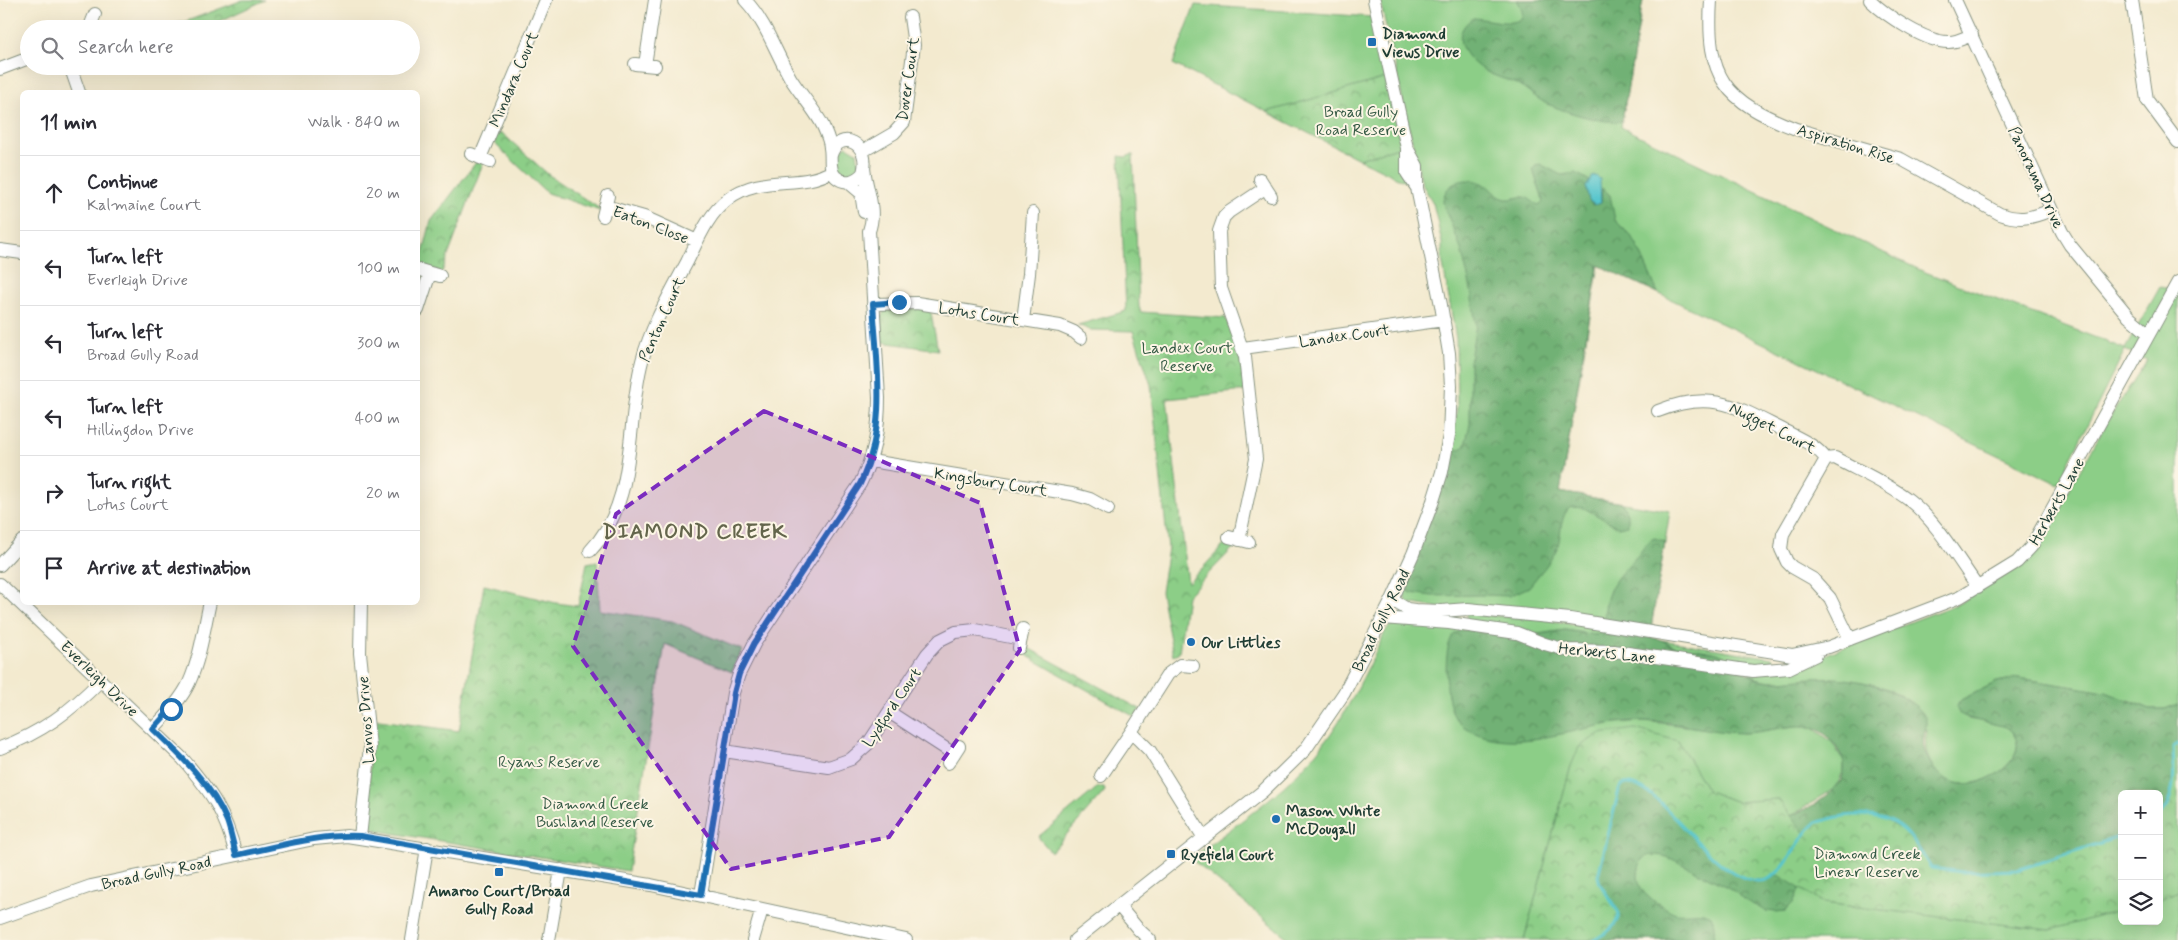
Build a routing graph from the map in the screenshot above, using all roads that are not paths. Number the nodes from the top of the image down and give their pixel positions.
1 (546, 0) edge
2 (655, 0) edge
3 (745, 0) edge
4 (1374, 0) edge
5 (1712, 0) edge
6 (1870, 0) edge
7 (1955, 0) edge
8 (2132, 0) edge
9 (95, 14) dead end
10 (910, 17) dead end
11 (93, 20) edge
12 (1972, 35) junction
13 (20, 61) edge
14 (645, 65) dead end
15 (0, 69) edge
16 (73, 75) edge
17 (78, 90) edge
18 (824, 127) junction
19 (846, 141) junction
20 (2178, 142) edge
21 (863, 152) junction
22 (831, 155) junction
23 (480, 158) dead end
24 (864, 168) junction
25 (832, 171) junction
26 (848, 182) junction
27 (1265, 188) dead end
28 (605, 206) dead end
29 (2052, 210) junction
30 (1033, 213) dead end
31 (869, 231) junction
32 (697, 241) junction
33 (0, 250) edge
34 (20, 253) edge
35 (430, 273) dead end
36 (2178, 282) edge
37 (420, 304) edge
38 (873, 304) junction
39 (1022, 320) junction
40 (1444, 320) junction
41 (2149, 334) junction
42 (1081, 338) dead end
43 (1243, 348) junction
44 (1658, 411) dead end
45 (1826, 459) junction
46 (871, 461) junction
47 (1108, 509) dead end
48 (1239, 540) dead end
49 (20, 543) edge
50 (590, 552) dead end
51 (0, 565) edge
52 (0, 584) edge
53 (1978, 587) junction
54 (1392, 600) junction
55 (20, 603) edge
56 (22, 605) edge
57 (209, 605) edge
58 (361, 605) edge
59 (1468, 609) junction
60 (1382, 618) junction
61 (1465, 625) junction
62 (1021, 639) dead end
63 (1850, 639) junction
64 (1829, 647) junction
65 (1772, 652) junction
66 (1193, 666) dead end
67 (1771, 671) junction
68 (101, 680) junction
69 (889, 712) junction
70 (153, 729) junction
71 (1130, 732) junction
72 (0, 748) edge
73 (724, 751) junction
74 (954, 754) dead end
75 (1100, 776) dead end
76 (360, 836) junction
77 (1204, 838) junction
78 (427, 848) junction
79 (236, 855) junction
80 (561, 870) junction
81 (701, 895) junction
82 (1118, 906) junction
83 (762, 909) junction
84 (0, 918) edge
85 (412, 940) edge
86 (549, 940) edge
87 (753, 940) edge
88 (906, 940) edge
89 (1075, 940) edge
90 (1150, 940) edge

1 - 23 street, Mindara Court
2 - 14 street
3 - 18 street
4 - 40 street, Broad Gully Road
5 - 29 street, Aspiration Rise
6 - 12 street
7 - 12 street, Panorama Drive
8 - 20 street
9 - 11 street
10 - 21 street, Dover Court
12 - 29 street, Panorama Drive
13 - 15 street
16 - 17 street
18 - 19 street
18 - 22 street
19 - 21 street
19 - 22 street
21 - 24 street
22 - 25 street
24 - 26 street
24 - 31 street
25 - 26 street
25 - 32 street, Penton Court
26 - 31 street
27 - 43 street
28 - 32 street, Eaton Close
29 - 41 street, Panorama Drive
30 - 39 street
31 - 38 street
32 - 50 street, Penton Court
33 - 34 street
35 - 37 street
36 - 41 street, Herberts Lane
38 - 39 street, Lotus Court
38 - 46 street
39 - 42 street, Lotus Court
40 - 43 street, Landex Court
40 - 54 street, Broad Gully Road
41 - 53 street, Herberts Lane
43 - 48 street
44 - 45 street, Nugget Court
45 - 53 street
45 - 63 street
46 - 47 street, Kingsbury Court
46 - 73 street
49 - 51 street
52 - 55 street, Everleigh Drive
53 - 63 street, Herberts Lane
54 - 59 street, Herberts Lane
54 - 60 street, Broad Gully Road
56 - 68 street, Everleigh Drive
57 - 70 street
58 - 76 street, Lanvos Drive
59 - 61 street
59 - 65 street, Herberts Lane
60 - 61 street, Herberts Lane
60 - 77 street, Broad Gully Road
61 - 67 street, Herberts Lane
62 - 69 street, Lydford Court
63 - 64 street, Herberts Lane
64 - 65 street, Herberts Lane
64 - 67 street, Herberts Lane
65 - 67 street
66 - 71 street
68 - 70 street, Everleigh Drive
68 - 72 street
69 - 73 street, Lydford Court
69 - 74 street
70 - 79 street, Everleigh Drive
71 - 75 street
71 - 77 street
73 - 81 street
76 - 78 street, Broad Gully Road
76 - 79 street, Broad Gully Road
77 - 82 street, Broad Gully Road
78 - 80 street, Broad Gully Road
78 - 85 street
79 - 84 street, Broad Gully Road
80 - 81 street, Broad Gully Road
80 - 86 street
81 - 83 street, Broad Gully Road
82 - 89 street, Broad Gully Road
82 - 90 street
83 - 87 street
83 - 88 street, Broad Gully Road

